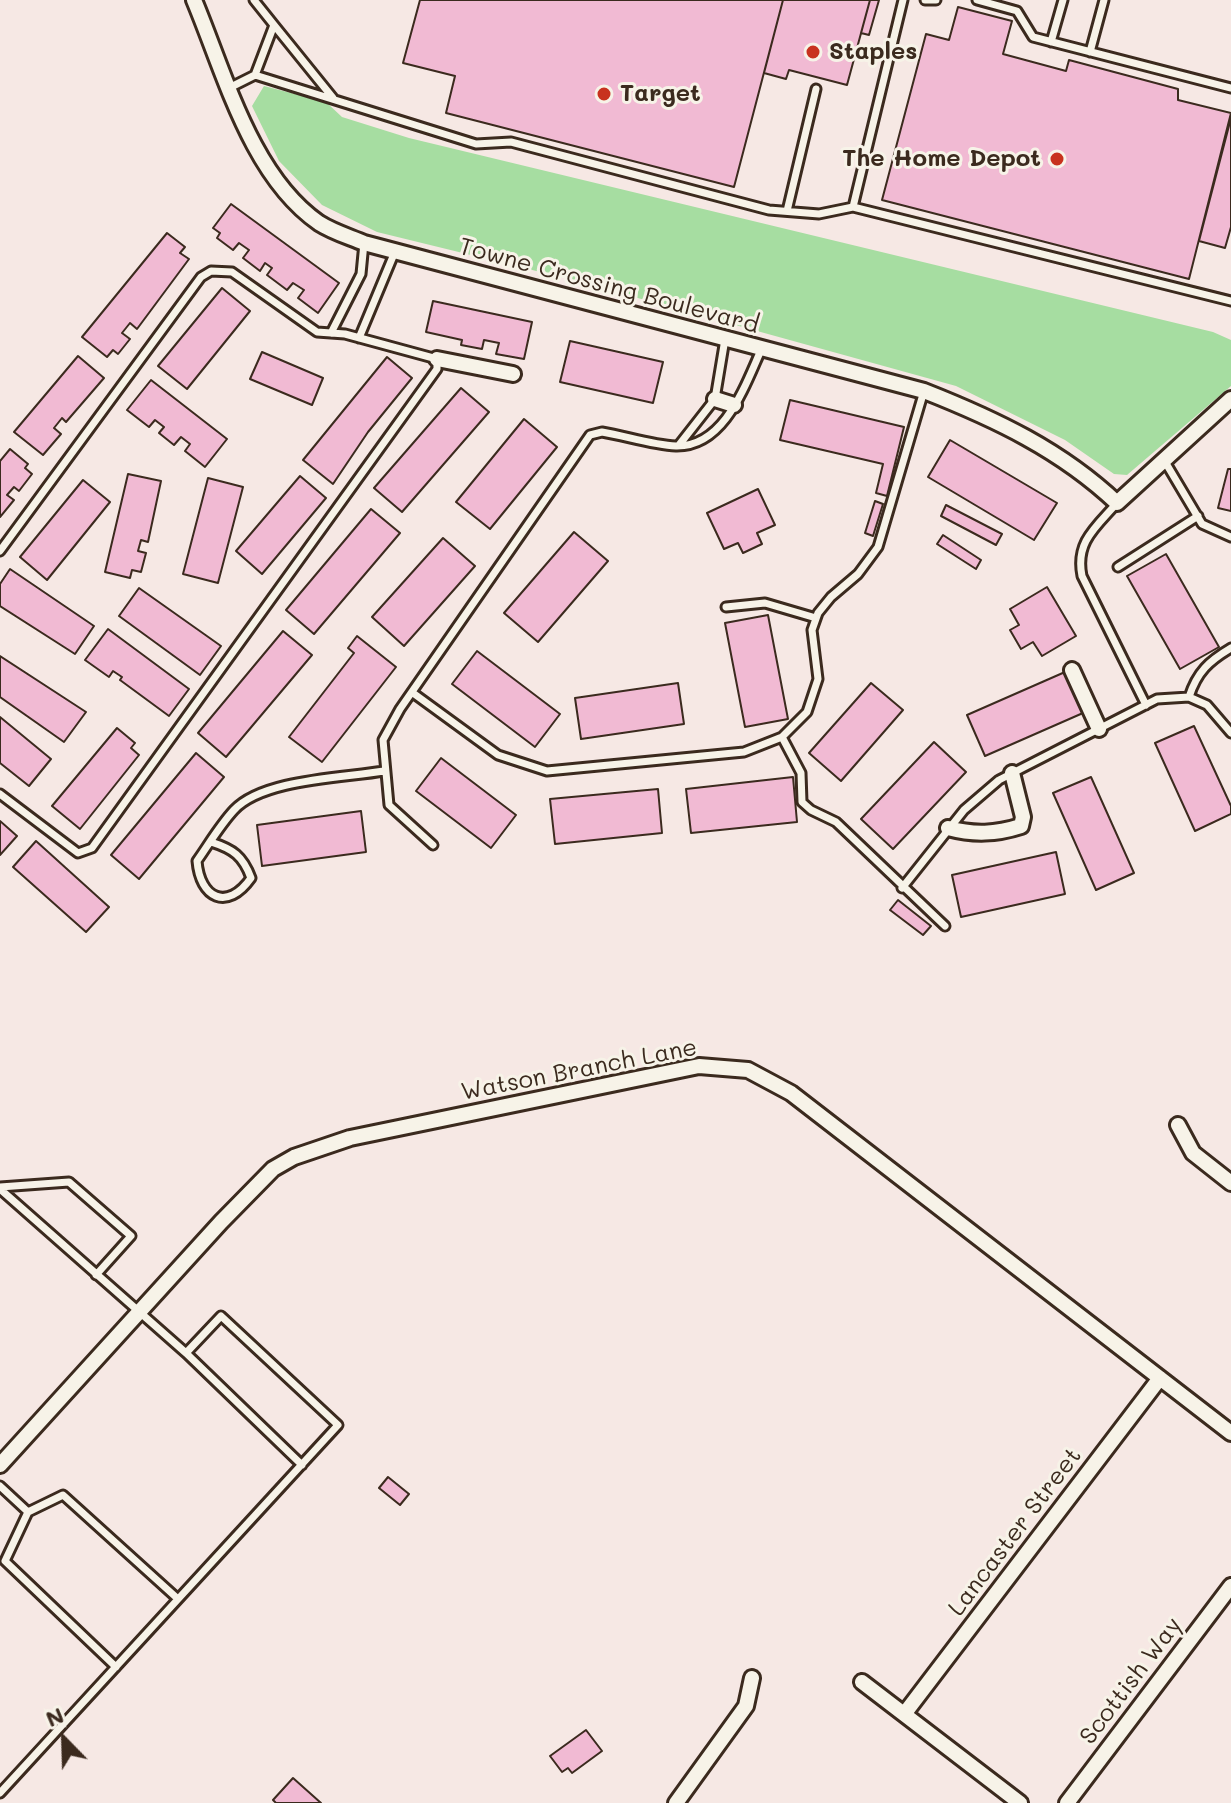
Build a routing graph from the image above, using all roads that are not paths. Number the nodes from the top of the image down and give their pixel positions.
1 (194, 0) edge
2 (254, 0) edge
3 (903, 0) edge
4 (925, 0) edge
5 (936, 0) edge
6 (977, 0) edge
7 (1063, 0) edge
8 (1104, 0) edge
9 (274, 25) junction
10 (1051, 42) junction
11 (1090, 52) junction
12 (255, 75) junction
13 (231, 87) junction
14 (1231, 88) edge
15 (816, 89) dead end
16 (333, 98) junction
17 (853, 207) junction
18 (787, 211) junction
19 (364, 243) junction
20 (394, 254) junction
21 (1231, 301) edge
22 (331, 333) junction
23 (725, 336) junction
24 (359, 338) junction
25 (762, 348) junction
26 (437, 359) junction
27 (513, 374) dead end
28 (924, 391) junction
29 (715, 399) junction
30 (1231, 399) edge
31 (734, 405) junction
32 (678, 446) junction
33 (1164, 460) junction
34 (1117, 503) junction
35 (1198, 516) junction
36 (1231, 537) edge
37 (0, 551) edge
38 (1118, 567) dead end
39 (726, 607) dead end
40 (816, 618) junction
41 (1231, 648) edge
42 (1072, 670) dead end
43 (413, 693) junction
44 (1189, 697) junction
45 (1146, 705) junction
46 (1099, 729) junction
47 (1231, 733) edge
48 (782, 737) junction
49 (384, 771) junction
50 (1012, 773) junction
51 (0, 794) edge
52 (948, 828) junction
53 (211, 842) junction
54 (433, 845) dead end
55 (902, 888) junction
56 (945, 926) dead end
57 (1178, 1125) dead end
58 (1231, 1183) edge
59 (0, 1188) edge
60 (96, 1275) junction
61 (139, 1313) junction
62 (186, 1353) junction
63 (1160, 1378) junction
64 (1231, 1433) edge
65 (0, 1465) edge
66 (302, 1465) junction
67 (0, 1486) edge
68 (28, 1512) junction
69 (1231, 1586) edge
70 (178, 1599) junction
71 (116, 1667) junction
72 (752, 1678) dead end
73 (862, 1682) dead end
74 (905, 1713) junction
75 (0, 1793) edge
76 (676, 1803) edge
77 (1020, 1803) edge
78 (1067, 1803) edge

1 - 13 street, Towne Crossing Boulevard
2 - 9 lane
3 - 17 lane
4 - 5 lane
6 - 10 lane
7 - 10 lane
8 - 11 lane
9 - 12 lane
9 - 16 lane
10 - 11 lane
11 - 14 lane
12 - 13 lane
12 - 16 lane
13 - 19 street, Towne Crossing Boulevard
15 - 18 lane
16 - 18 lane
17 - 18 lane
17 - 21 lane
19 - 20 street, Towne Crossing Boulevard
19 - 22 lane
20 - 23 street, Towne Crossing Boulevard
20 - 24 lane
22 - 24 lane
22 - 37 lane
23 - 25 street, Towne Crossing Boulevard
23 - 29 lane
24 - 26 lane
25 - 28 street, Towne Crossing Boulevard
25 - 31 lane
26 - 27 street
26 - 51 lane
28 - 34 street, Towne Crossing Boulevard
28 - 40 lane
29 - 31 street
29 - 32 lane
30 - 33 street
31 - 32 lane
32 - 43 lane
33 - 34 street
33 - 35 lane
34 - 45 lane
35 - 36 lane
35 - 38 lane
39 - 40 lane
40 - 48 lane
41 - 44 lane
42 - 46 street
43 - 48 lane
43 - 49 lane
44 - 45 lane
44 - 47 lane
45 - 46 lane
46 - 50 lane
48 - 55 lane
49 - 53 lane
49 - 54 lane
50 - 52 lane
50 - 52 street
52 - 55 lane
53 - 53 lane
55 - 56 lane
57 - 58 street
59 - 60 lane
59 - 60 lane
60 - 61 lane
61 - 62 lane
61 - 63 street, Watson Branch Lane
61 - 65 street, Watson Branch Lane
62 - 66 lane
62 - 66 lane
63 - 64 street, Watson Branch Lane
63 - 74 street, Lancaster Street
66 - 70 lane
67 - 68 lane
68 - 70 lane
68 - 71 lane
69 - 78 street, Scottish Way
70 - 71 lane
71 - 75 lane
72 - 76 street
73 - 74 street
74 - 77 street

